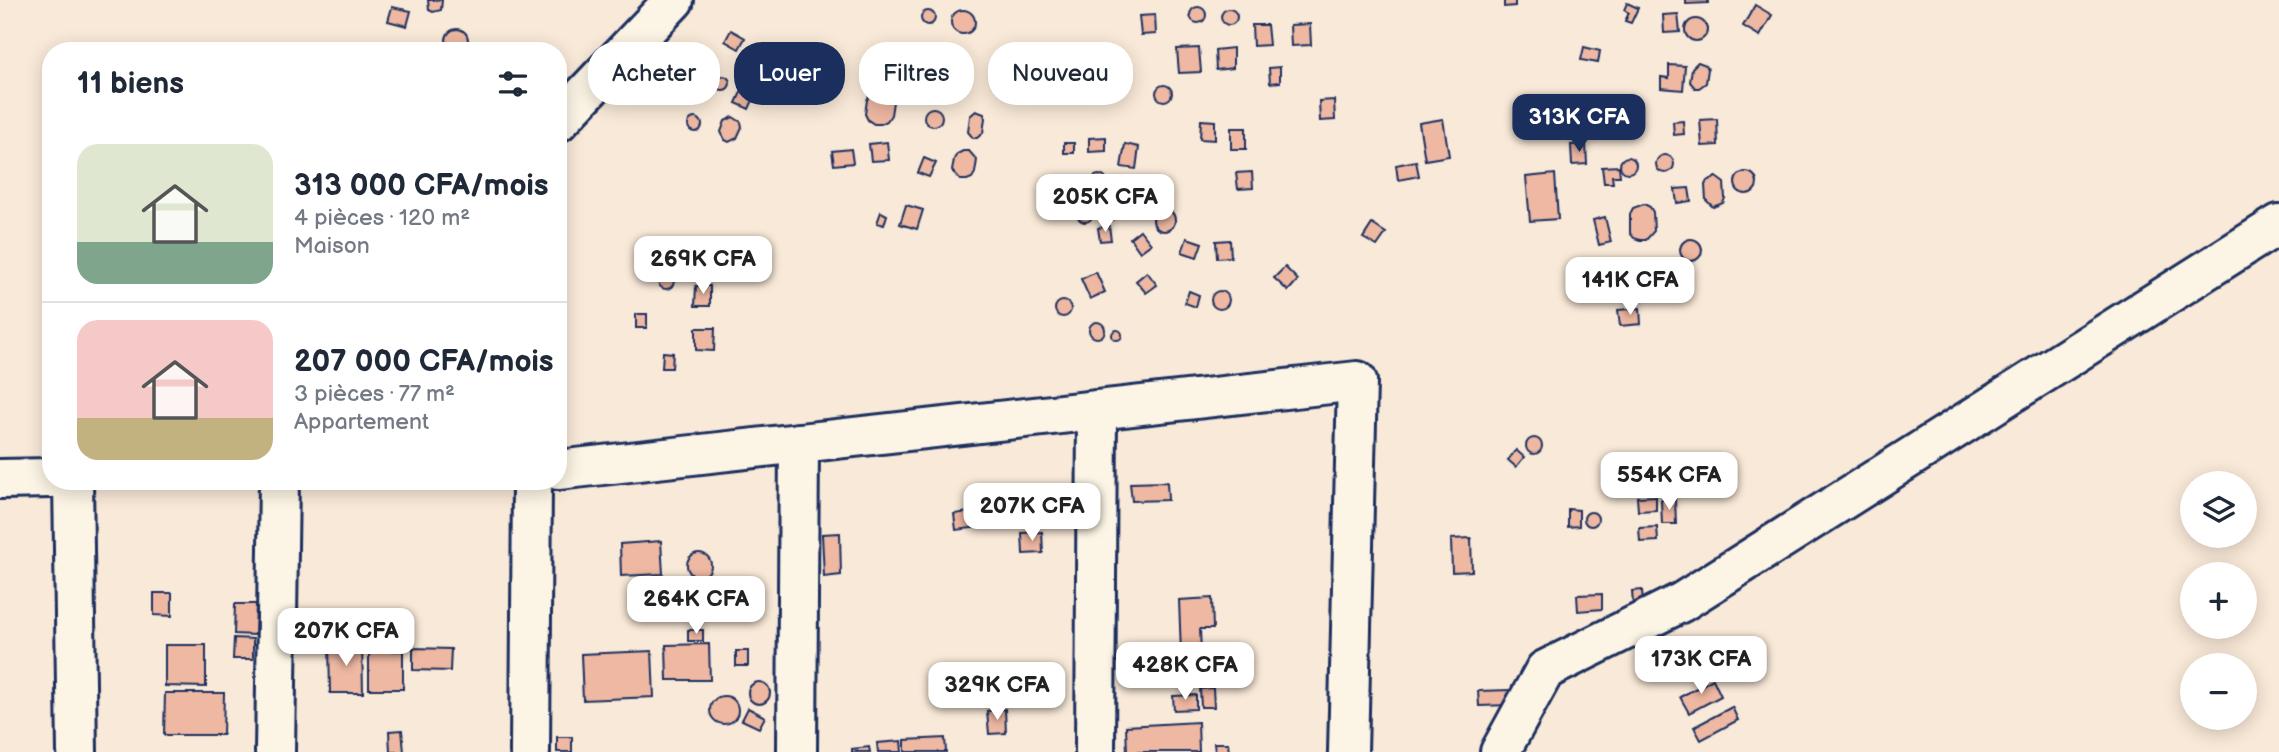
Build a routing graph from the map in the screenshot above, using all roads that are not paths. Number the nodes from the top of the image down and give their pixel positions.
1 (674, 0) edge
2 (567, 113) edge
3 (2279, 223) edge
4 (1097, 410) junction
5 (799, 443) junction
6 (567, 469) edge
7 (42, 478) edge
8 (0, 479) edge
9 (74, 490) edge
10 (279, 490) edge
11 (533, 490) edge
12 (77, 752) edge
13 (275, 752) edge
14 (530, 752) edge
15 (797, 752) edge
16 (1095, 752) edge
17 (1348, 752) edge
18 (1500, 752) edge

1 - 2 street
3 - 18 street
4 - 5 street
4 - 16 street
4 - 17 street
5 - 6 street
5 - 15 street
7 - 8 street
9 - 12 street
10 - 13 street
11 - 14 street

